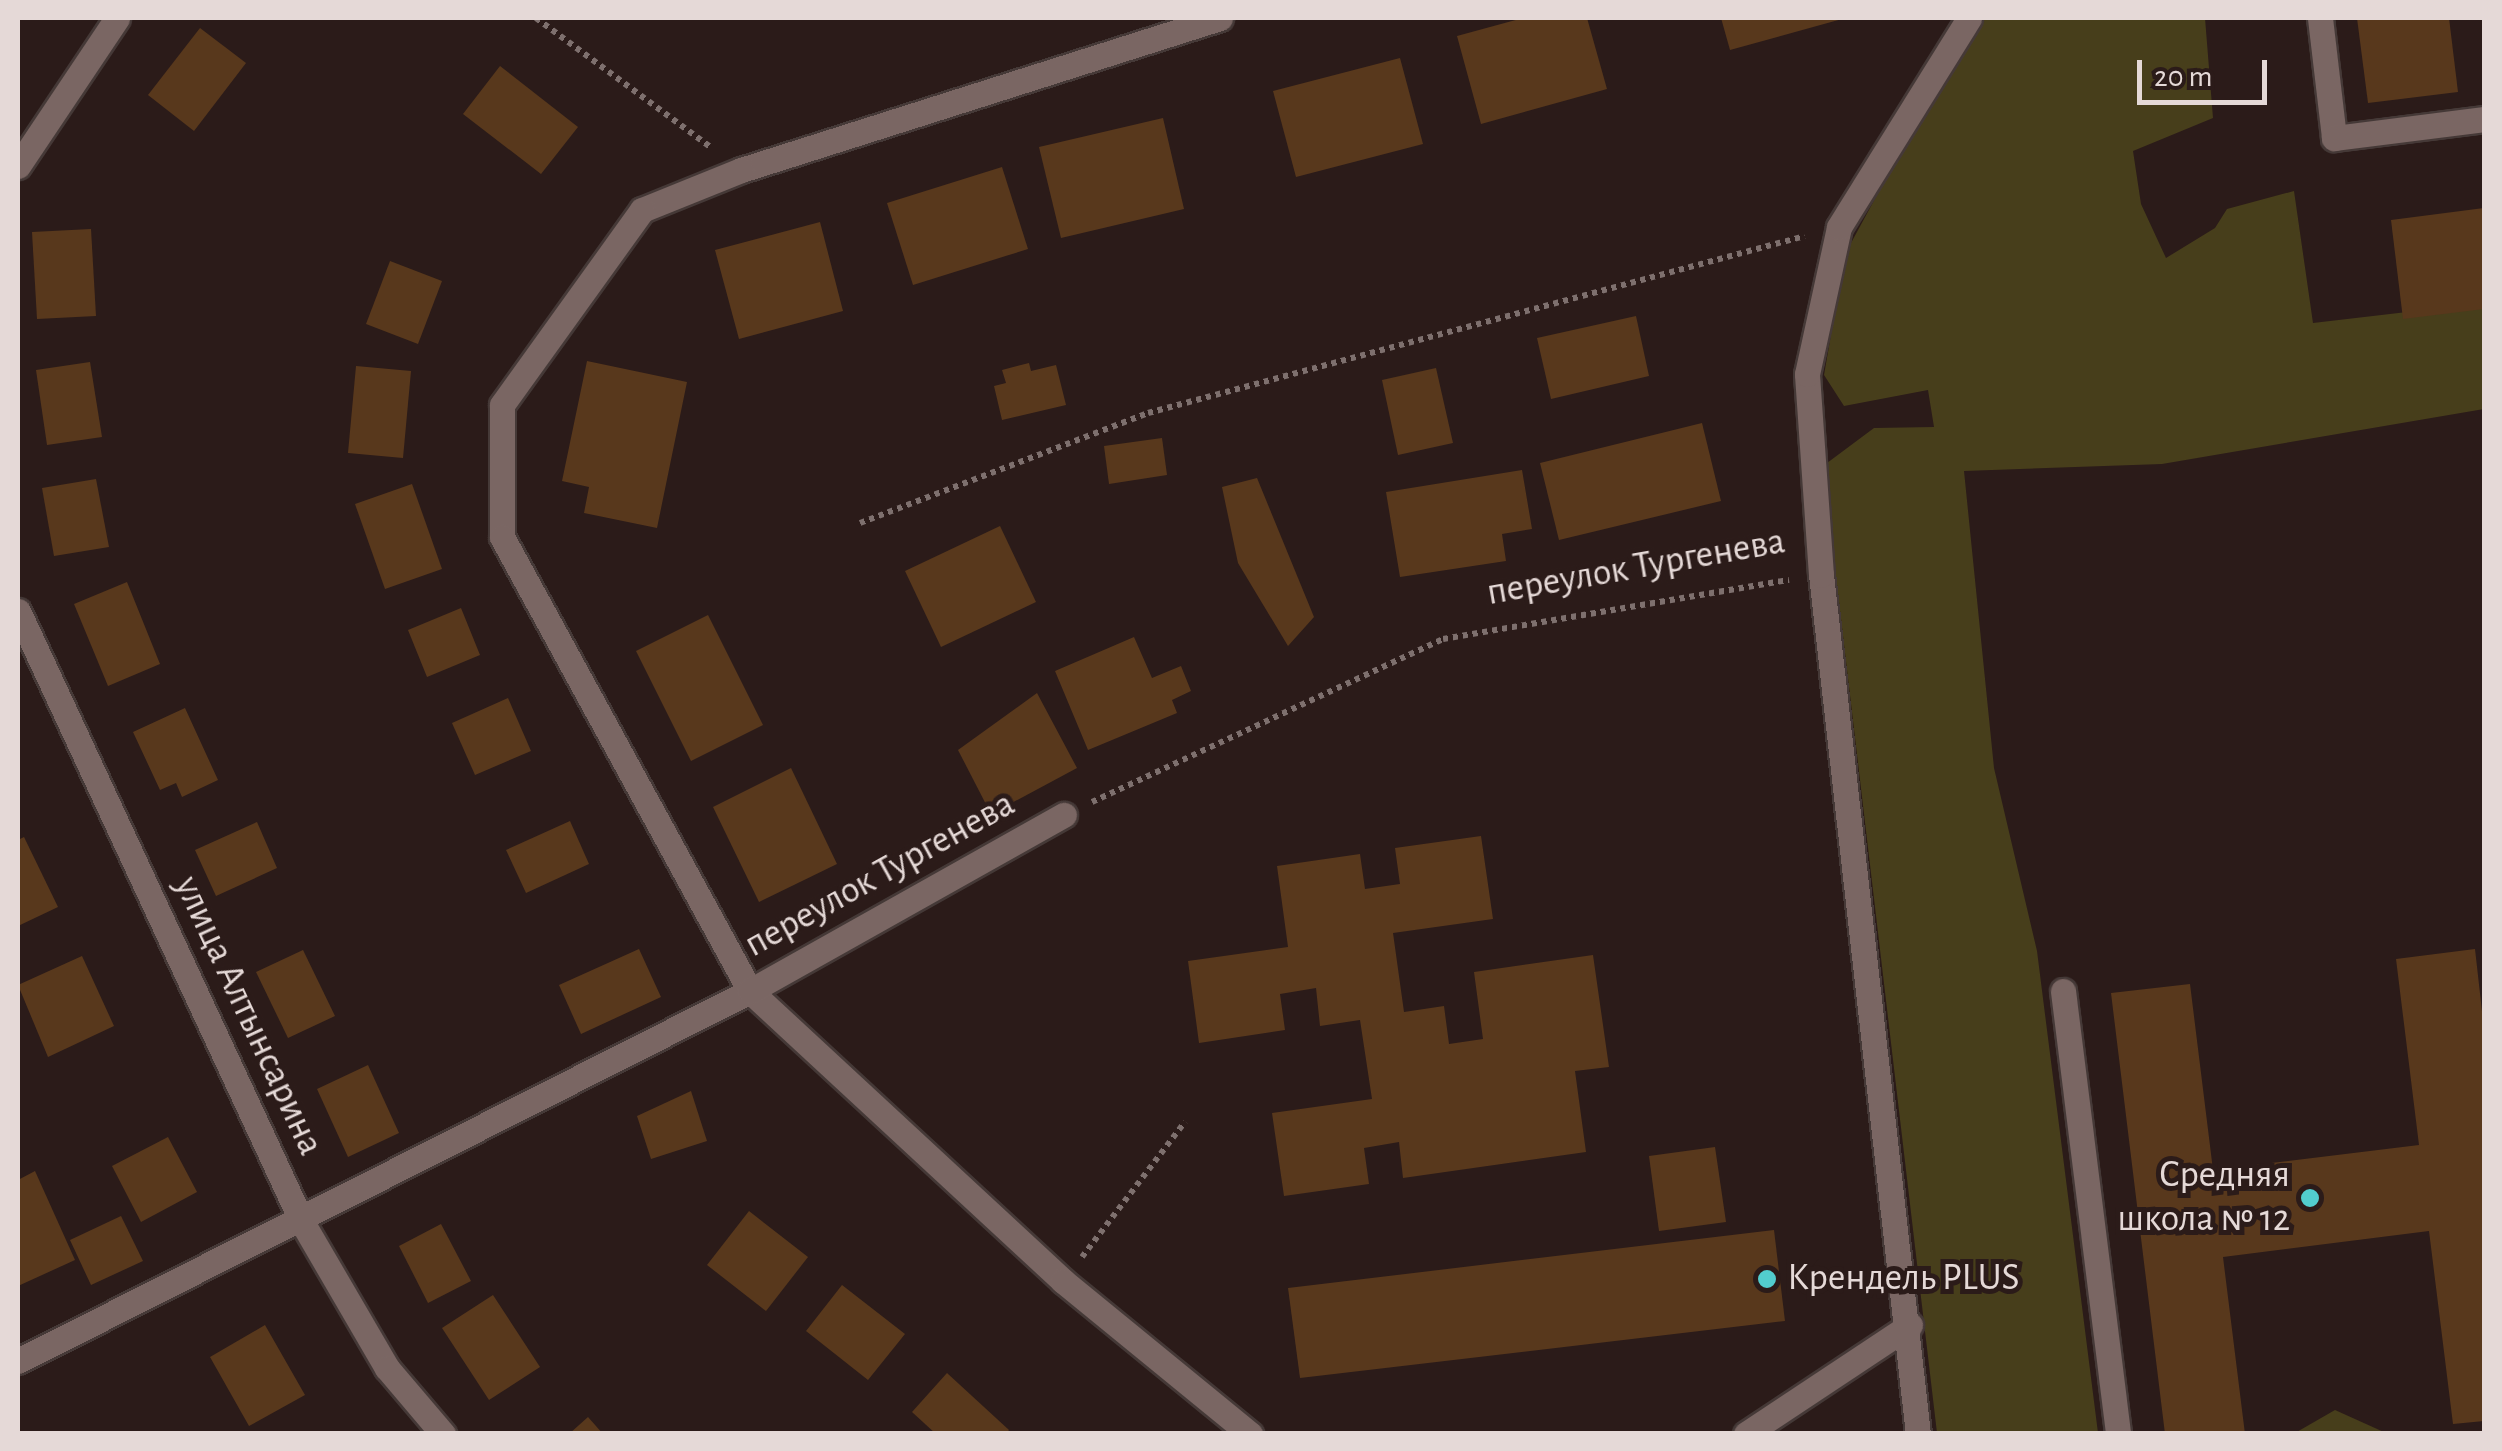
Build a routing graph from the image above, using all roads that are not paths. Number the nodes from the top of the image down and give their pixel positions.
1 (117, 18) edge
2 (1220, 18) edge
3 (1969, 18) edge
4 (2320, 18) edge
5 (2484, 119) edge
6 (18, 166) edge
7 (18, 611) edge
8 (1064, 815) road end
9 (2063, 991) dead end
10 (750, 992) junction
11 (302, 1222) junction
12 (1910, 1325) junction
13 (18, 1361) edge
14 (443, 1434) edge
15 (1250, 1434) edge
16 (1746, 1434) edge
17 (1918, 1434) edge
18 (2118, 1434) edge

1 - 6 lane
2 - 10 lane
3 - 12 lane
4 - 5 lane
7 - 11 lane, улица Алтынсарина
8 - 10 lane, переулок Тургенева
9 - 18 lane
10 - 11 lane, переулок Тургенева
10 - 15 lane
11 - 13 lane, переулок Тургенева
11 - 14 lane, улица Алтынсарина
12 - 16 lane
12 - 17 lane

